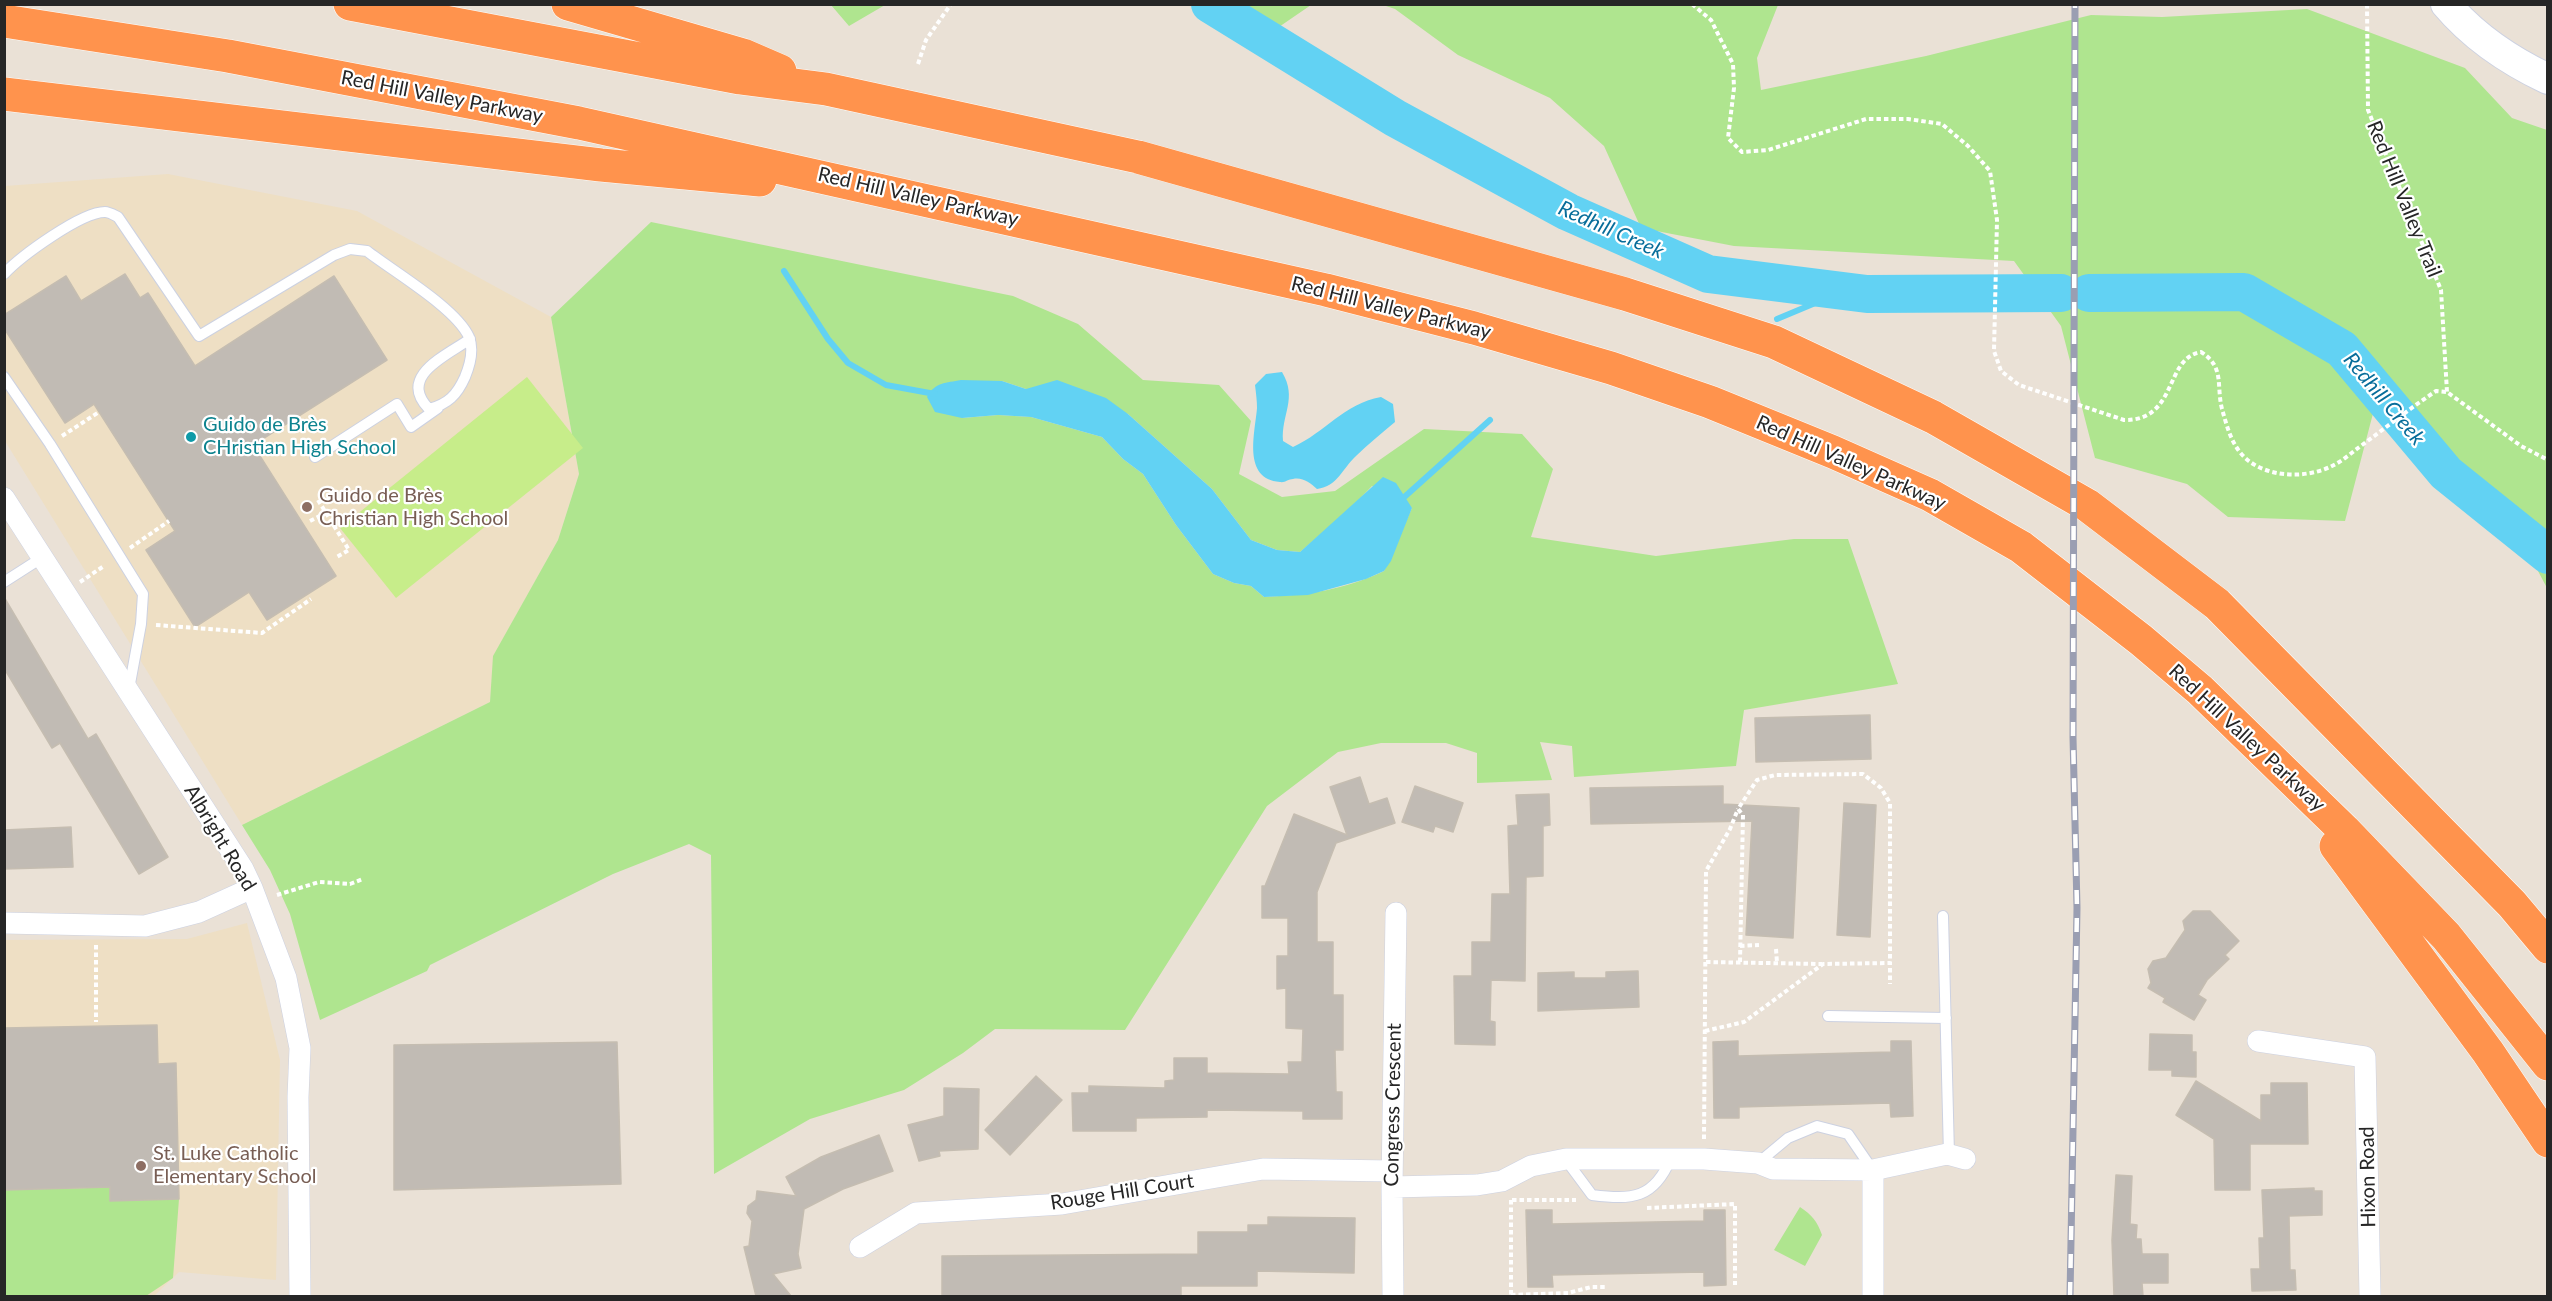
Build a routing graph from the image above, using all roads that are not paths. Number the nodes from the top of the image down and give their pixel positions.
1 (350, 4) edge
2 (568, 4) edge
3 (2446, 4) edge
4 (4, 21) edge
5 (2547, 79) edge
6 (826, 89) junction
7 (4, 94) edge
8 (900, 193) junction
9 (4, 274) edge
10 (470, 339) junction
11 (4, 377) edge
12 (441, 406) junction
13 (315, 457) dead end
14 (4, 498) edge
15 (43, 557) junction
16 (4, 582) edge
17 (128, 690) junction
18 (2318, 804) junction
19 (255, 895) junction
20 (1396, 913) dead end
21 (1943, 916) dead end
22 (4, 923) edge
23 (2547, 947) edge
24 (1828, 1016) dead end
25 (1946, 1018) junction
26 (2258, 1041) dead end
27 (2547, 1064) edge
28 (2547, 1141) edge
29 (1957, 1157) joint
30 (1671, 1158) junction
31 (1566, 1159) junction
32 (1758, 1163) junction
33 (1873, 1170) junction
34 (1392, 1179) junction
35 (860, 1247) dead end
36 (300, 1296) edge
37 (1393, 1296) edge
38 (1873, 1296) edge
39 (2370, 1296) edge

1 - 6 highway
2 - 6 highway
3 - 5 street
4 - 8 highway, Red Hill Valley Parkway
6 - 23 highway
7 - 8 highway
8 - 18 highway, Red Hill Valley Parkway
9 - 10 lane
10 - 12 lane
10 - 12 lane
11 - 17 lane
12 - 13 lane
14 - 15 street, Albright Road
15 - 16 lane
15 - 17 street, Albright Road
17 - 19 street, Albright Road
18 - 27 highway, Red Hill Valley Parkway
18 - 28 highway
19 - 22 street
19 - 36 street, Albright Road
20 - 34 street, Congress Crescent
21 - 25 lane
24 - 25 lane
25 - 29 lane
26 - 39 street, Hixon Road
29 - 33 street, Rouge Hill Court
30 - 31 street, Rouge Hill Court
30 - 31 lane
30 - 32 street, Rouge Hill Court
31 - 34 street, Rouge Hill Court
32 - 33 street, Rouge Hill Court
32 - 33 lane
33 - 38 street
34 - 35 street, Rouge Hill Court
34 - 37 street, Congress Crescent

